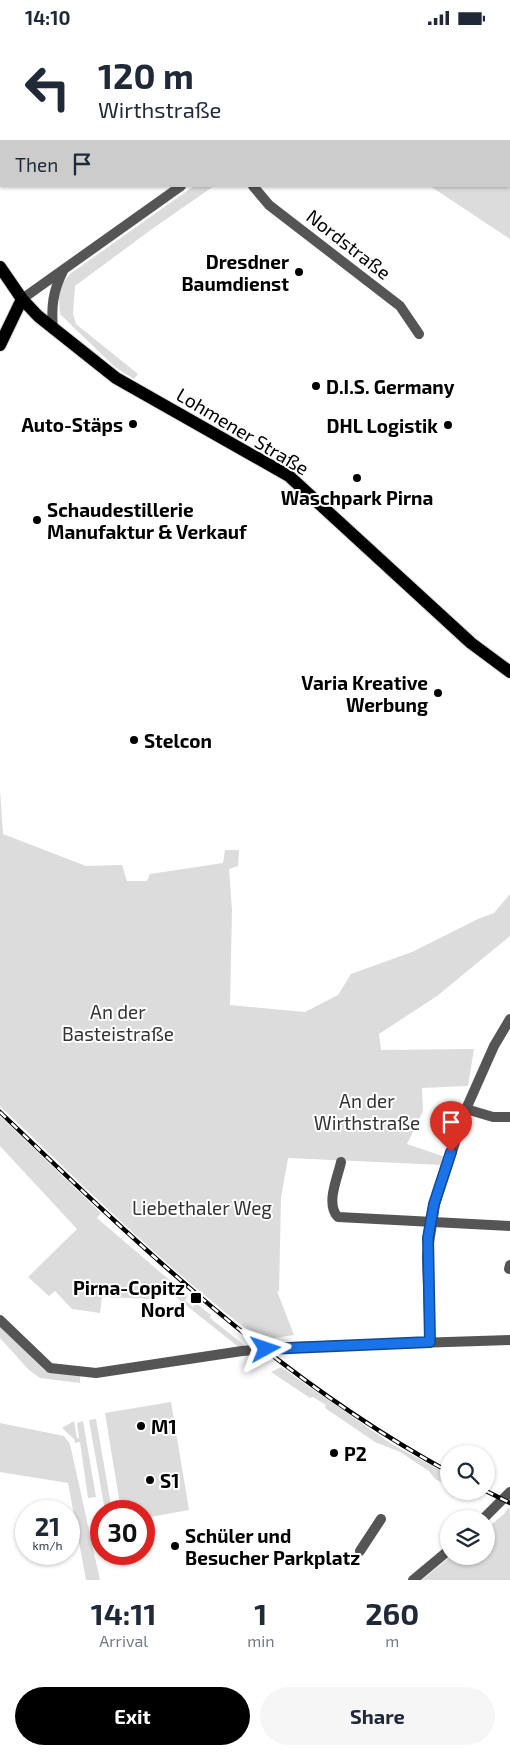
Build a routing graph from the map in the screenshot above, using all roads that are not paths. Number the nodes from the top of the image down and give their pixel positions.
1 (180, 187) edge
2 (253, 187) edge
3 (0, 267) edge
4 (65, 268) junction
5 (22, 299) junction
6 (53, 329) junction
7 (419, 334) dead end
8 (0, 345) edge
9 (510, 672) edge
10 (510, 1019) edge
11 (466, 1109) junction
12 (510, 1117) edge
13 (341, 1162) dead end
14 (431, 1220) junction
15 (510, 1226) edge
16 (510, 1265) edge
17 (509, 1269) edge
18 (0, 1320) edge
19 (510, 1340) edge
20 (430, 1342) junction
21 (510, 1492) edge
22 (492, 1510) edge
23 (381, 1519) dead end
24 (360, 1551) dead end
25 (440, 1558) edge
26 (413, 1580) edge

1 - 4 street
2 - 7 street, Nordstraße
3 - 5 main road, Lohmener Straße
4 - 5 street
4 - 6 street
5 - 6 main road, Lohmener Straße
5 - 8 main road
6 - 9 main road, Lohmener Straße
10 - 11 street
11 - 12 street
11 - 14 street
13 - 14 street
14 - 15 street
14 - 20 street
16 - 17 street
18 - 20 street
19 - 20 street
21 - 22 street
23 - 24 street
25 - 26 street

